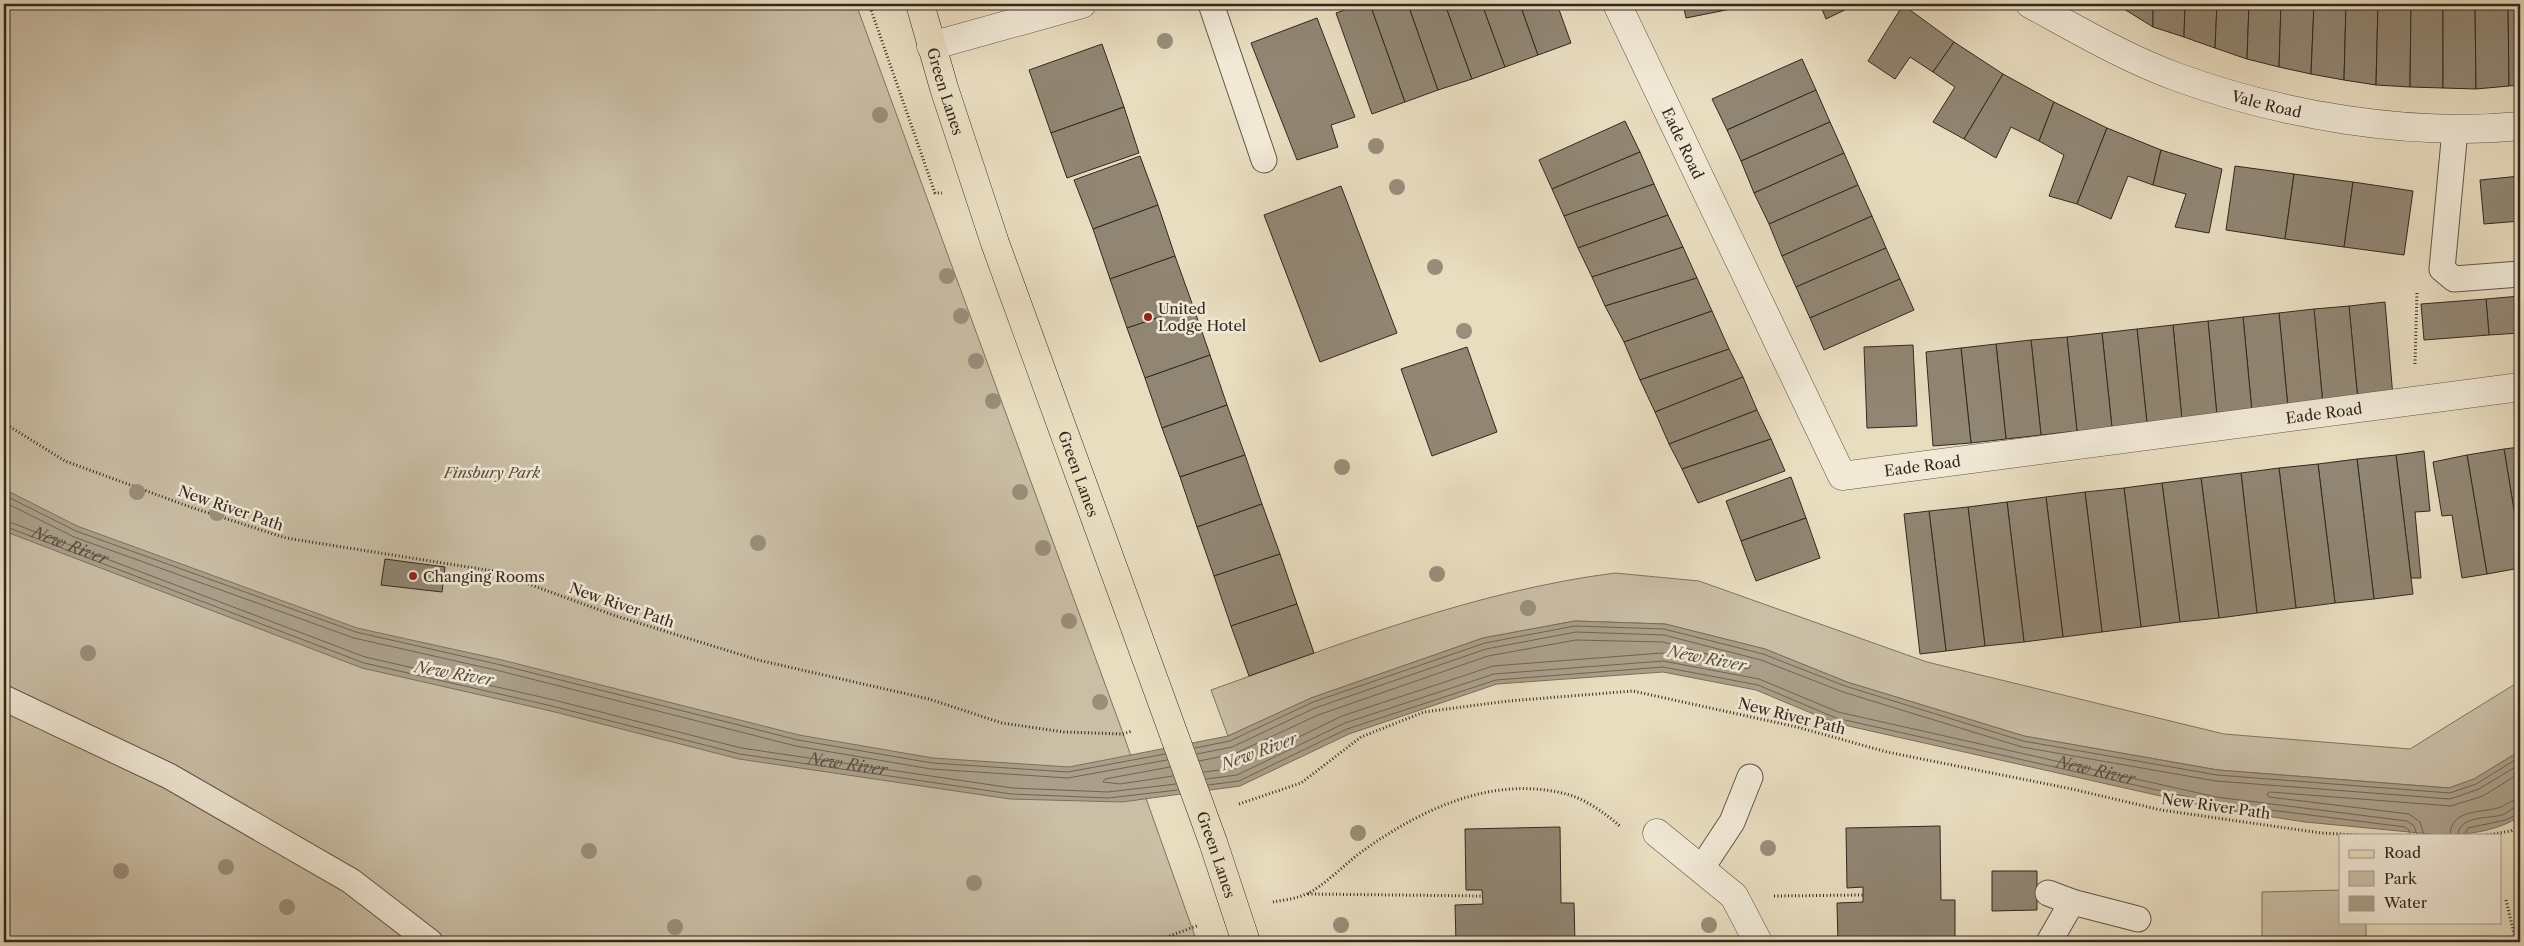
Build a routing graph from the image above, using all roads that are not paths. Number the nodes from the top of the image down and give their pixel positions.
1 (920, 4) edge
2 (1082, 4) edge
3 (1211, 4) edge
4 (1617, 4) edge
5 (2030, 4) edge
6 (931, 46) junction
7 (2520, 126) edge
8 (2455, 130) junction
9 (1264, 160) dead end
10 (2520, 274) edge
11 (2520, 387) edge
12 (4, 698) edge
13 (1750, 777) dead end
14 (1657, 833) road end
15 (1701, 869) junction
16 (2048, 893) dead end
17 (2072, 902) junction
18 (2138, 918) dead end
19 (430, 942) edge
20 (1246, 942) edge
21 (1758, 942) edge
22 (2049, 942) edge

1 - 6 main road, Green Lanes
2 - 6 street
3 - 9 lane
4 - 11 street, Eade Road
5 - 8 street, Vale Road
6 - 20 main road, Green Lanes
7 - 8 street, Vale Road
8 - 10 lane
12 - 19 lane
13 - 15 lane
14 - 15 street
15 - 21 street
16 - 17 lane
17 - 18 lane
17 - 22 lane

